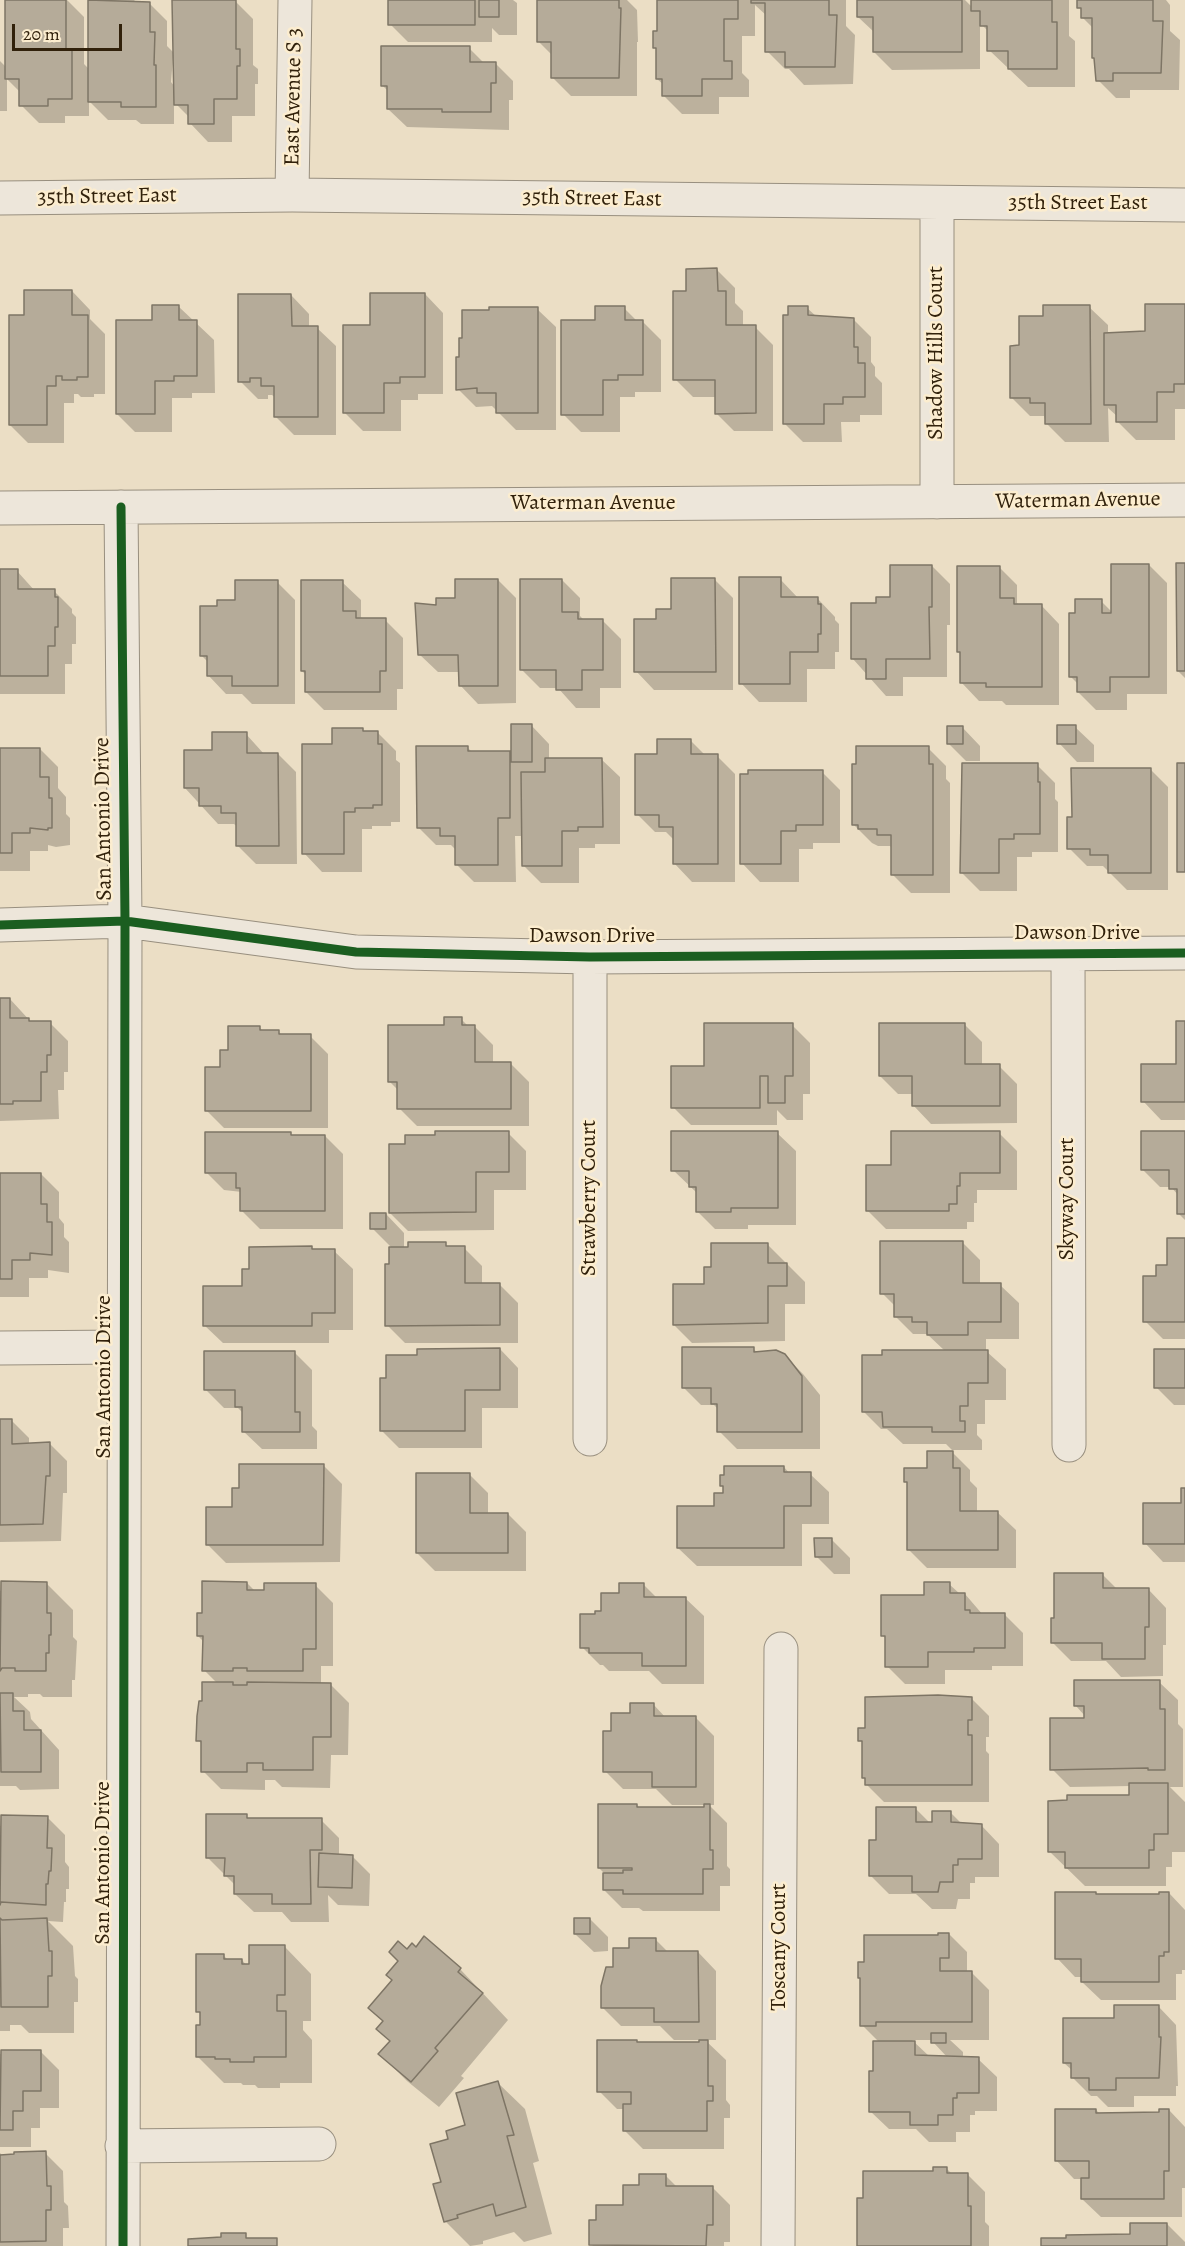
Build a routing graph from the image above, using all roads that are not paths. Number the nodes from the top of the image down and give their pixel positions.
1 (295, 0) edge
2 (292, 195) junction
3 (0, 198) edge
4 (937, 204) junction
5 (1185, 205) edge
6 (1185, 500) edge
7 (937, 502) junction
8 (0, 507) edge
9 (121, 507) junction
10 (125, 921) junction
11 (0, 925) edge
12 (1068, 953) junction
13 (1185, 953) edge
14 (590, 957) junction
15 (124, 1347) junction
16 (0, 1348) edge
17 (590, 1439) dead end
18 (1069, 1445) dead end
19 (781, 1649) dead end
20 (319, 2145) dead end
21 (122, 2146) junction
22 (123, 2246) edge
23 (778, 2246) edge

1 - 2 street, East Avenue S 3
2 - 3 street, 35th Street East
2 - 4 street, 35th Street East
4 - 5 street, 35th Street East
4 - 7 street, Shadow Hills Court
6 - 7 street, Waterman Avenue
7 - 9 street, Waterman Avenue
8 - 9 street, Waterman Avenue
9 - 10 street, San Antonio Drive
10 - 11 street, Dawson Drive
10 - 14 street, Dawson Drive
10 - 15 street, San Antonio Drive
12 - 13 street, Dawson Drive
12 - 14 street, Dawson Drive
12 - 18 street, Skyway Court
14 - 17 street, Strawberry Court
15 - 16 street
15 - 21 street, San Antonio Drive
19 - 23 street, Toscany Court
20 - 21 street
21 - 22 street, San Antonio Drive

